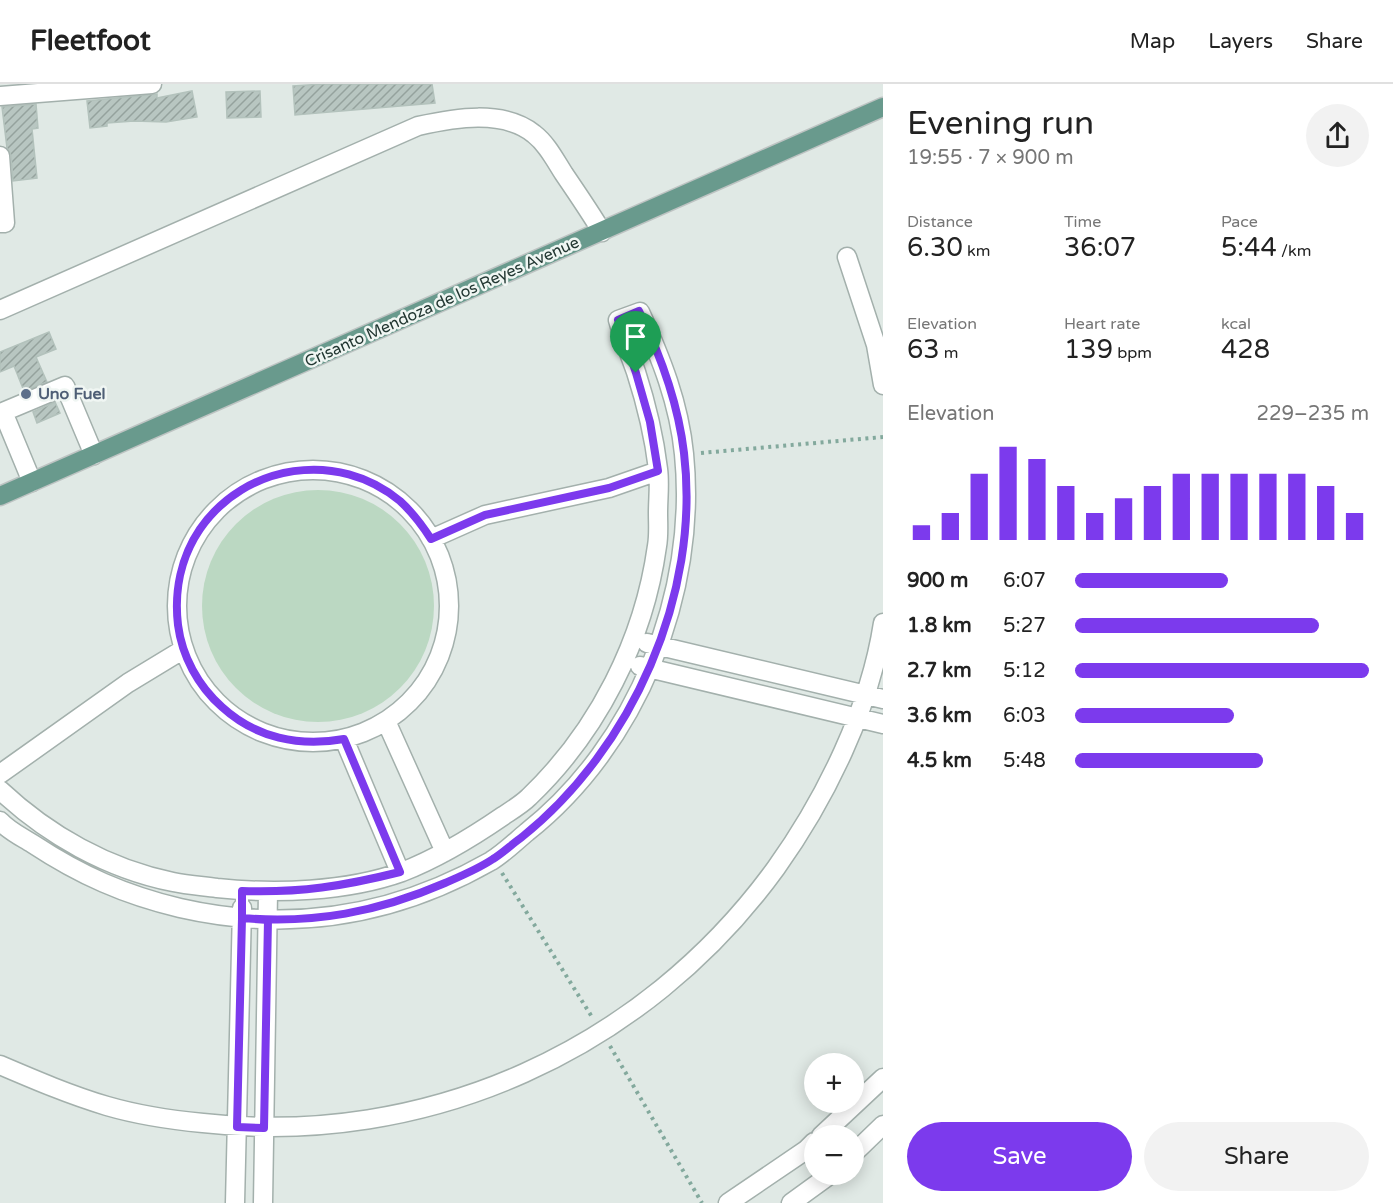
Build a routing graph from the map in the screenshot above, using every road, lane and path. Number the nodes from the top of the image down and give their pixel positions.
1 (152, 84) edge
2 (0, 96) edge
3 (883, 107) edge
4 (0, 156) edge
5 (0, 223) edge
6 (603, 231) junction
7 (847, 257) dead end
8 (0, 310) edge
9 (883, 385) edge
10 (883, 437) edge
11 (684, 454) junction
12 (94, 455) junction
13 (658, 471) junction
14 (32, 482) junction
15 (0, 496) edge
16 (431, 539) junction
17 (883, 623) edge
18 (633, 640) junction
19 (658, 646) junction
20 (184, 649) junction
21 (623, 662) junction
22 (650, 668) junction
23 (865, 695) junction
24 (883, 699) edge
25 (857, 718) junction
26 (386, 721) junction
27 (883, 724) edge
28 (344, 739) junction
29 (0, 774) edge
30 (0, 790) edge
31 (0, 821) edge
32 (445, 852) junction
33 (400, 872) junction
34 (242, 891) junction
35 (268, 892) junction
36 (242, 918) junction
37 (268, 920) junction
38 (0, 1065) edge
39 (883, 1078) edge
40 (833, 1125) edge
41 (883, 1125) edge
42 (237, 1127) junction
43 (264, 1128) junction
44 (864, 1143) edge
45 (804, 1151) edge
46 (816, 1185) edge
47 (235, 1203) edge
48 (263, 1203) edge
49 (728, 1203) edge
50 (791, 1203) edge

1 - 2 street
3 - 6 main road, Crisanto Mendoza de los Reyes Avenue
4 - 5 street
6 - 8 street
6 - 12 main road, Crisanto Mendoza de los Reyes Avenue
7 - 9 street
10 - 11 path
11 - 13 street
11 - 19 street
12 - 14 main road, Crisanto Mendoza de los Reyes Avenue
12 - 14 street
13 - 16 street
13 - 18 street
14 - 15 main road, Crisanto Mendoza de los Reyes Avenue
16 - 20 street
16 - 26 street
17 - 23 street
18 - 19 street
18 - 21 street
19 - 22 street
19 - 23 street
20 - 28 street
20 - 29 street
21 - 22 street
21 - 32 street
22 - 25 street
22 - 37 street
23 - 24 street
23 - 25 street
25 - 27 street
25 - 43 street
26 - 28 street
26 - 32 street
28 - 33 street
30 - 34 street
31 - 36 street
32 - 33 street
33 - 35 street
34 - 35 street
34 - 36 street
35 - 37 street
36 - 37 street
36 - 42 street
37 - 43 street
38 - 42 street
39 - 40 street
41 - 44 street
42 - 43 street
42 - 47 street
43 - 48 street
45 - 49 street
46 - 50 street

